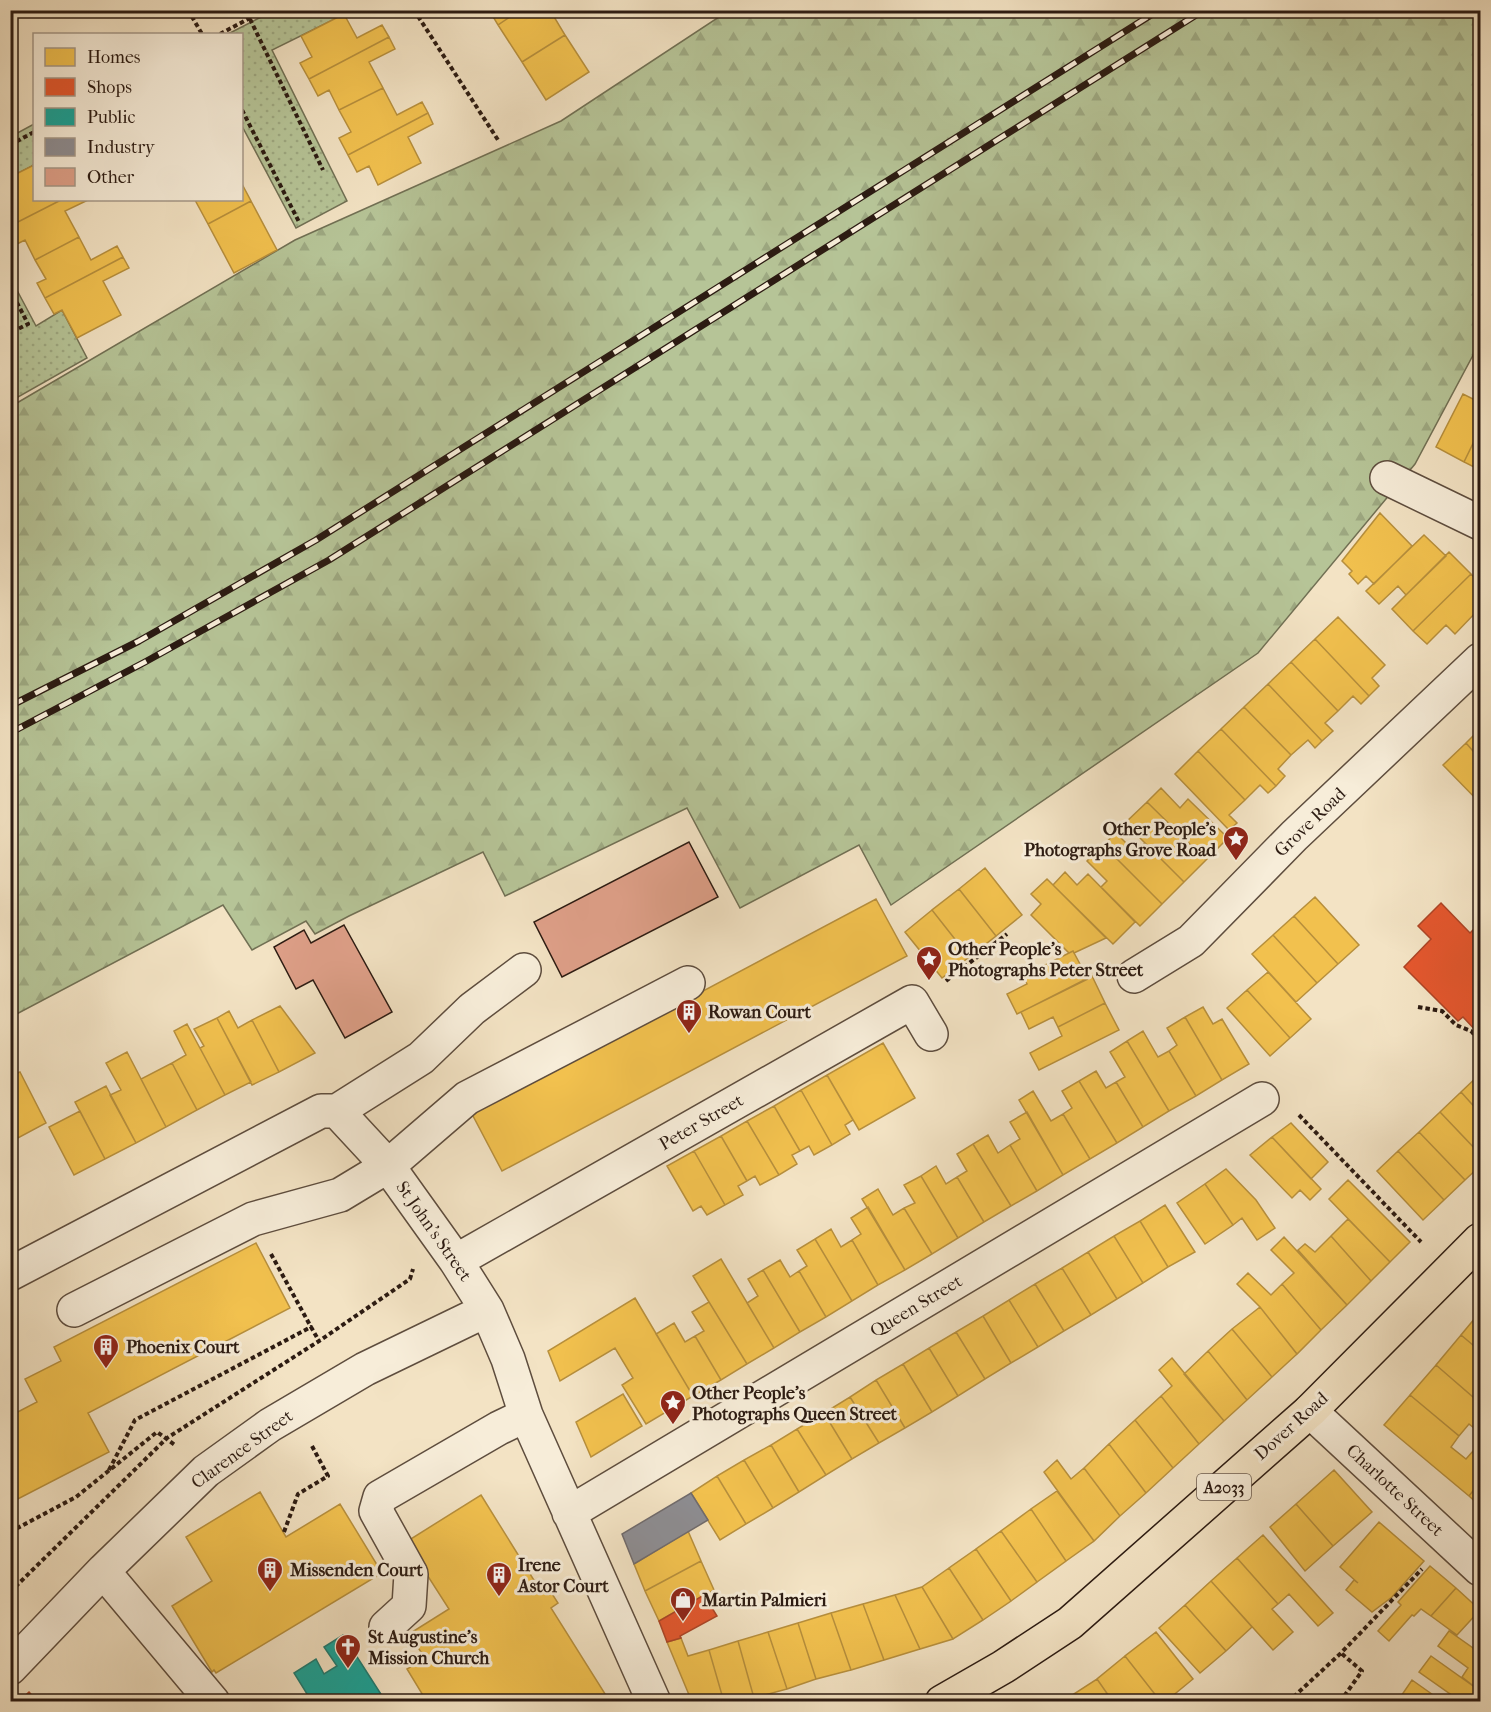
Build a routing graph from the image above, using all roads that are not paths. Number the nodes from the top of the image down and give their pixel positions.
1 (1387, 478) dead end
2 (1480, 523) edge
3 (1480, 660) edge
4 (524, 970) dead end
5 (1134, 976) dead end
6 (688, 982) dead end
7 (931, 1035) dead end
8 (1262, 1099) road end
9 (337, 1111) junction
10 (388, 1166) junction
11 (1480, 1240) edge
12 (456, 1261) junction
13 (10, 1274) edge
14 (74, 1310) dead end
15 (487, 1310) junction
16 (1310, 1411) junction
17 (526, 1415) junction
18 (569, 1513) junction
19 (1480, 1569) edge
20 (103, 1571) junction
21 (386, 1627) dead end
22 (10, 1668) edge
23 (213, 1701) edge
24 (654, 1701) edge
25 (942, 1701) edge

1 - 2 street
3 - 5 street, Grove Road
4 - 9 street
6 - 10 street
7 - 12 street, Peter Street
8 - 18 street, Queen Street
9 - 10 street, St John's Street
9 - 13 street
10 - 12 street, St John's Street
10 - 14 street
11 - 16 main road, Dover Road / A2033
12 - 15 street, St John's Street
15 - 17 street, St John's Street
15 - 20 street, Clarence Street
16 - 19 street, Charlotte Street
16 - 25 main road, Dover Road / A2033
17 - 18 street, St John's Street
17 - 21 street
18 - 24 street, St John's Street
20 - 22 street, Clarence Street
20 - 23 street

